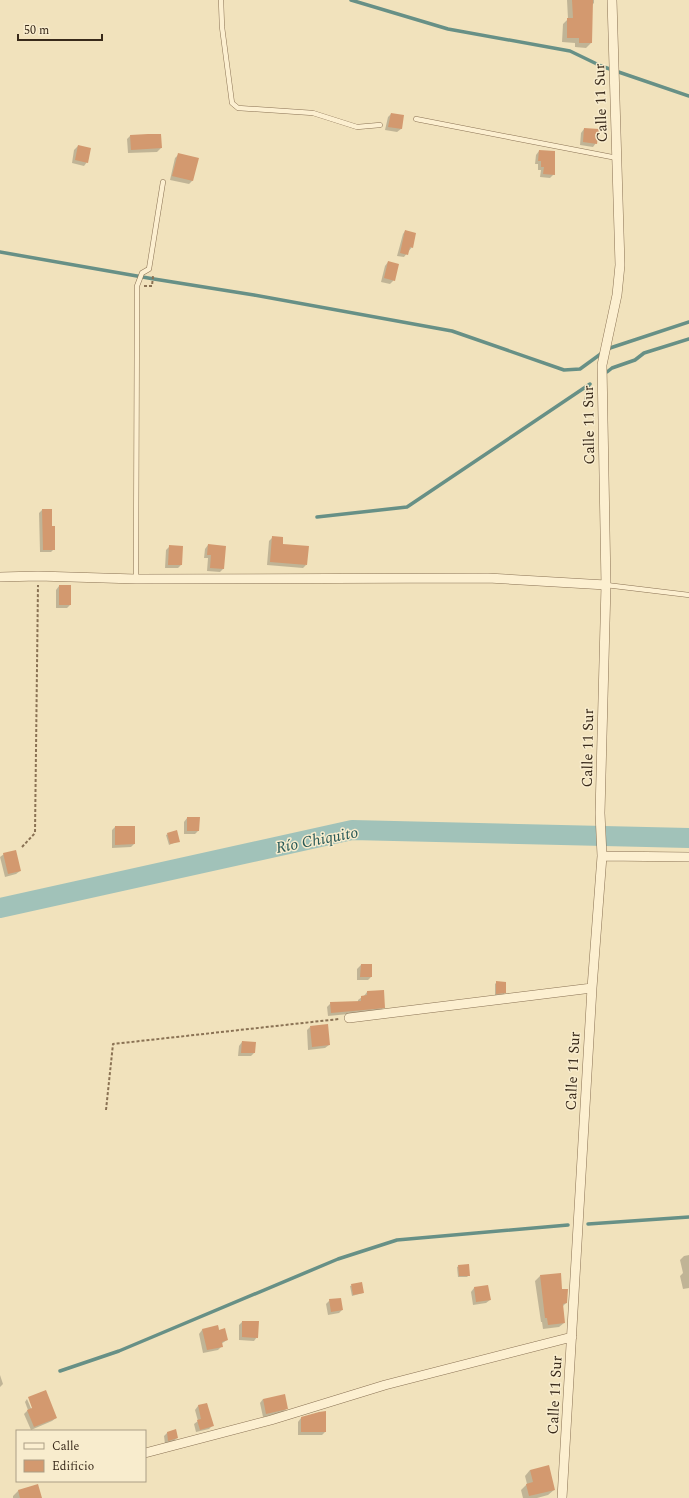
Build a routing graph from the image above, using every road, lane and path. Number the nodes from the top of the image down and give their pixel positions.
1 (221, 0) edge
2 (612, 0) edge
3 (416, 119) dead end
4 (380, 125) dead end
5 (618, 159) junction
6 (163, 182) dead end
7 (153, 275) dead end
8 (152, 286) dead end
9 (38, 576) junction
10 (0, 577) edge
11 (136, 579) junction
12 (606, 585) junction
13 (689, 595) edge
14 (22, 847) dead end
15 (602, 856) junction
16 (689, 857) edge
17 (592, 988) junction
18 (349, 1018) joint
19 (106, 1110) dead end
20 (572, 1337) junction
21 (146, 1453) edge
22 (562, 1498) edge

1 - 4 lane
2 - 5 street, Calle 11 Sur
3 - 5 lane
5 - 12 street, Calle 11 Sur
6 - 11 lane
7 - 8 path
9 - 10 street
9 - 11 street
9 - 14 path
11 - 12 street
12 - 13 lane
12 - 15 street, Calle 11 Sur
15 - 16 street
15 - 17 street, Calle 11 Sur
17 - 18 street
17 - 20 street, Calle 11 Sur
18 - 19 path
20 - 21 street
20 - 22 street, Calle 11 Sur

